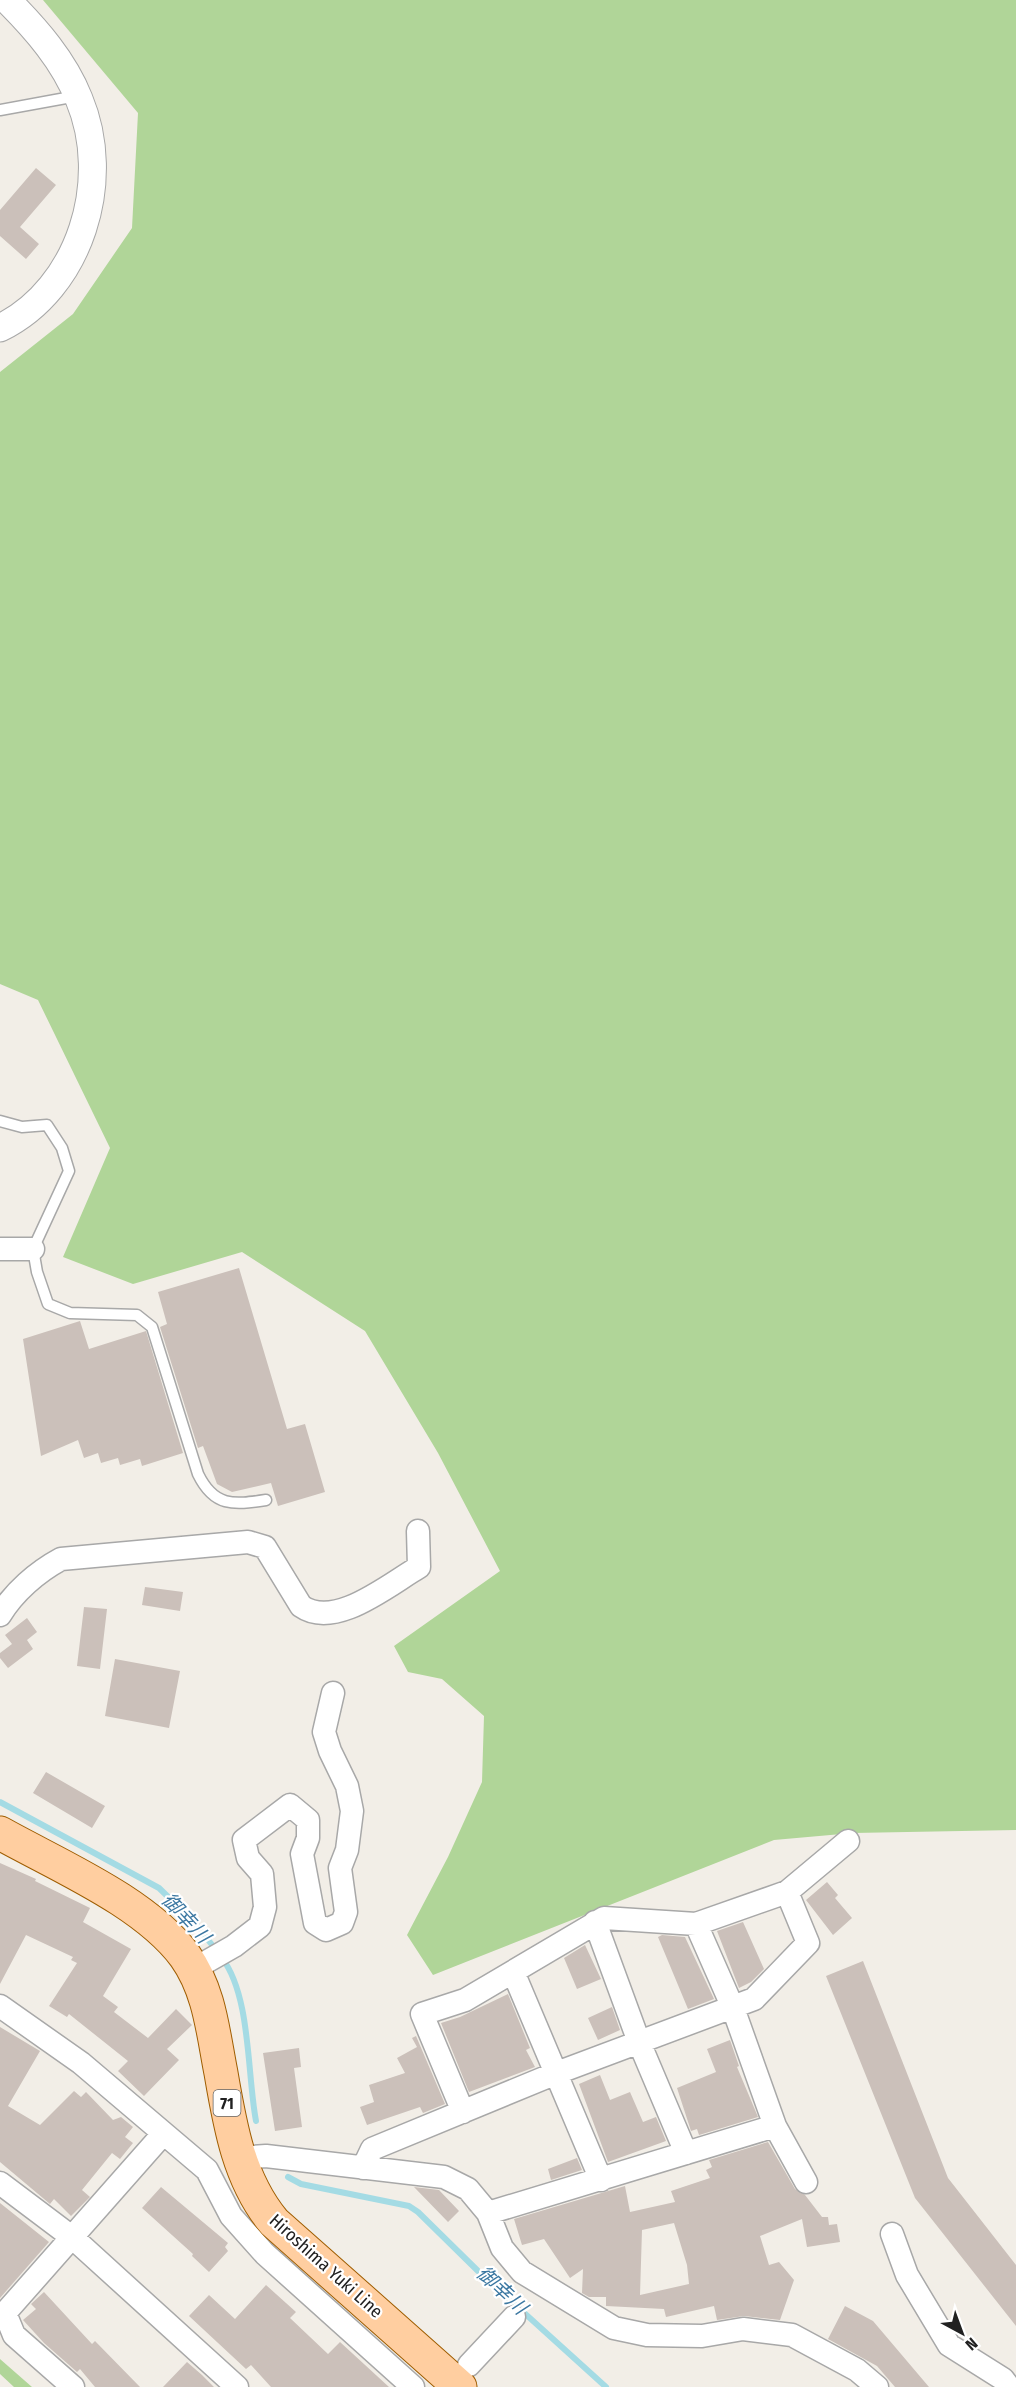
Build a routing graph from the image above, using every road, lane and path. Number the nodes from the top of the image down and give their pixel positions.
1 (7, 0) edge
2 (78, 96) junction
3 (0, 110) edge
4 (0, 328) edge
5 (0, 1121) edge
6 (0, 1249) edge
7 (33, 1249) junction
8 (266, 1500) dead end
9 (418, 1531) dead end
10 (0, 1615) edge
11 (333, 1693) dead end
12 (0, 1833) edge
13 (848, 1841) dead end
14 (787, 1892) junction
15 (595, 1922) junction
16 (696, 1924) junction
17 (192, 1970) junction
18 (514, 1974) junction
19 (0, 2006) edge
20 (733, 2008) junction
21 (639, 2043) junction
22 (554, 2074) junction
23 (463, 2112) junction
24 (775, 2126) junction
25 (163, 2134) junction
26 (686, 2153) junction
27 (239, 2158) junction
28 (363, 2168) junction
29 (601, 2180) junction
30 (806, 2182) dead end
31 (0, 2183) edge
32 (488, 2213) junction
33 (892, 2234) dead end
34 (73, 2238) junction
35 (514, 2317) dead end
36 (464, 2376) edge
37 (73, 2387) edge
38 (237, 2387) edge
39 (413, 2387) edge
40 (877, 2387) edge
41 (1009, 2387) edge

1 - 2 street
2 - 3 lane
2 - 4 street
5 - 7 lane
6 - 7 street
7 - 8 lane
9 - 10 street
11 - 17 street
12 - 17 main road, Hiroshima Yuki Line / 71
13 - 14 street
14 - 16 street
14 - 20 street
15 - 16 street
15 - 18 street
15 - 21 street
16 - 20 street
17 - 27 main road, Hiroshima Yuki Line / 71
18 - 22 street
18 - 23 street
19 - 25 street
20 - 21 street
20 - 24 street
21 - 22 street
21 - 26 street
22 - 23 street
22 - 29 street
23 - 28 street
24 - 26 street
24 - 30 street
25 - 34 street
25 - 39 street
26 - 29 street
27 - 28 street
27 - 36 main road, Hiroshima Yuki Line / 71
28 - 32 street
29 - 32 street
31 - 34 street
32 - 40 street
33 - 41 street
34 - 37 street
34 - 38 street
35 - 36 street

